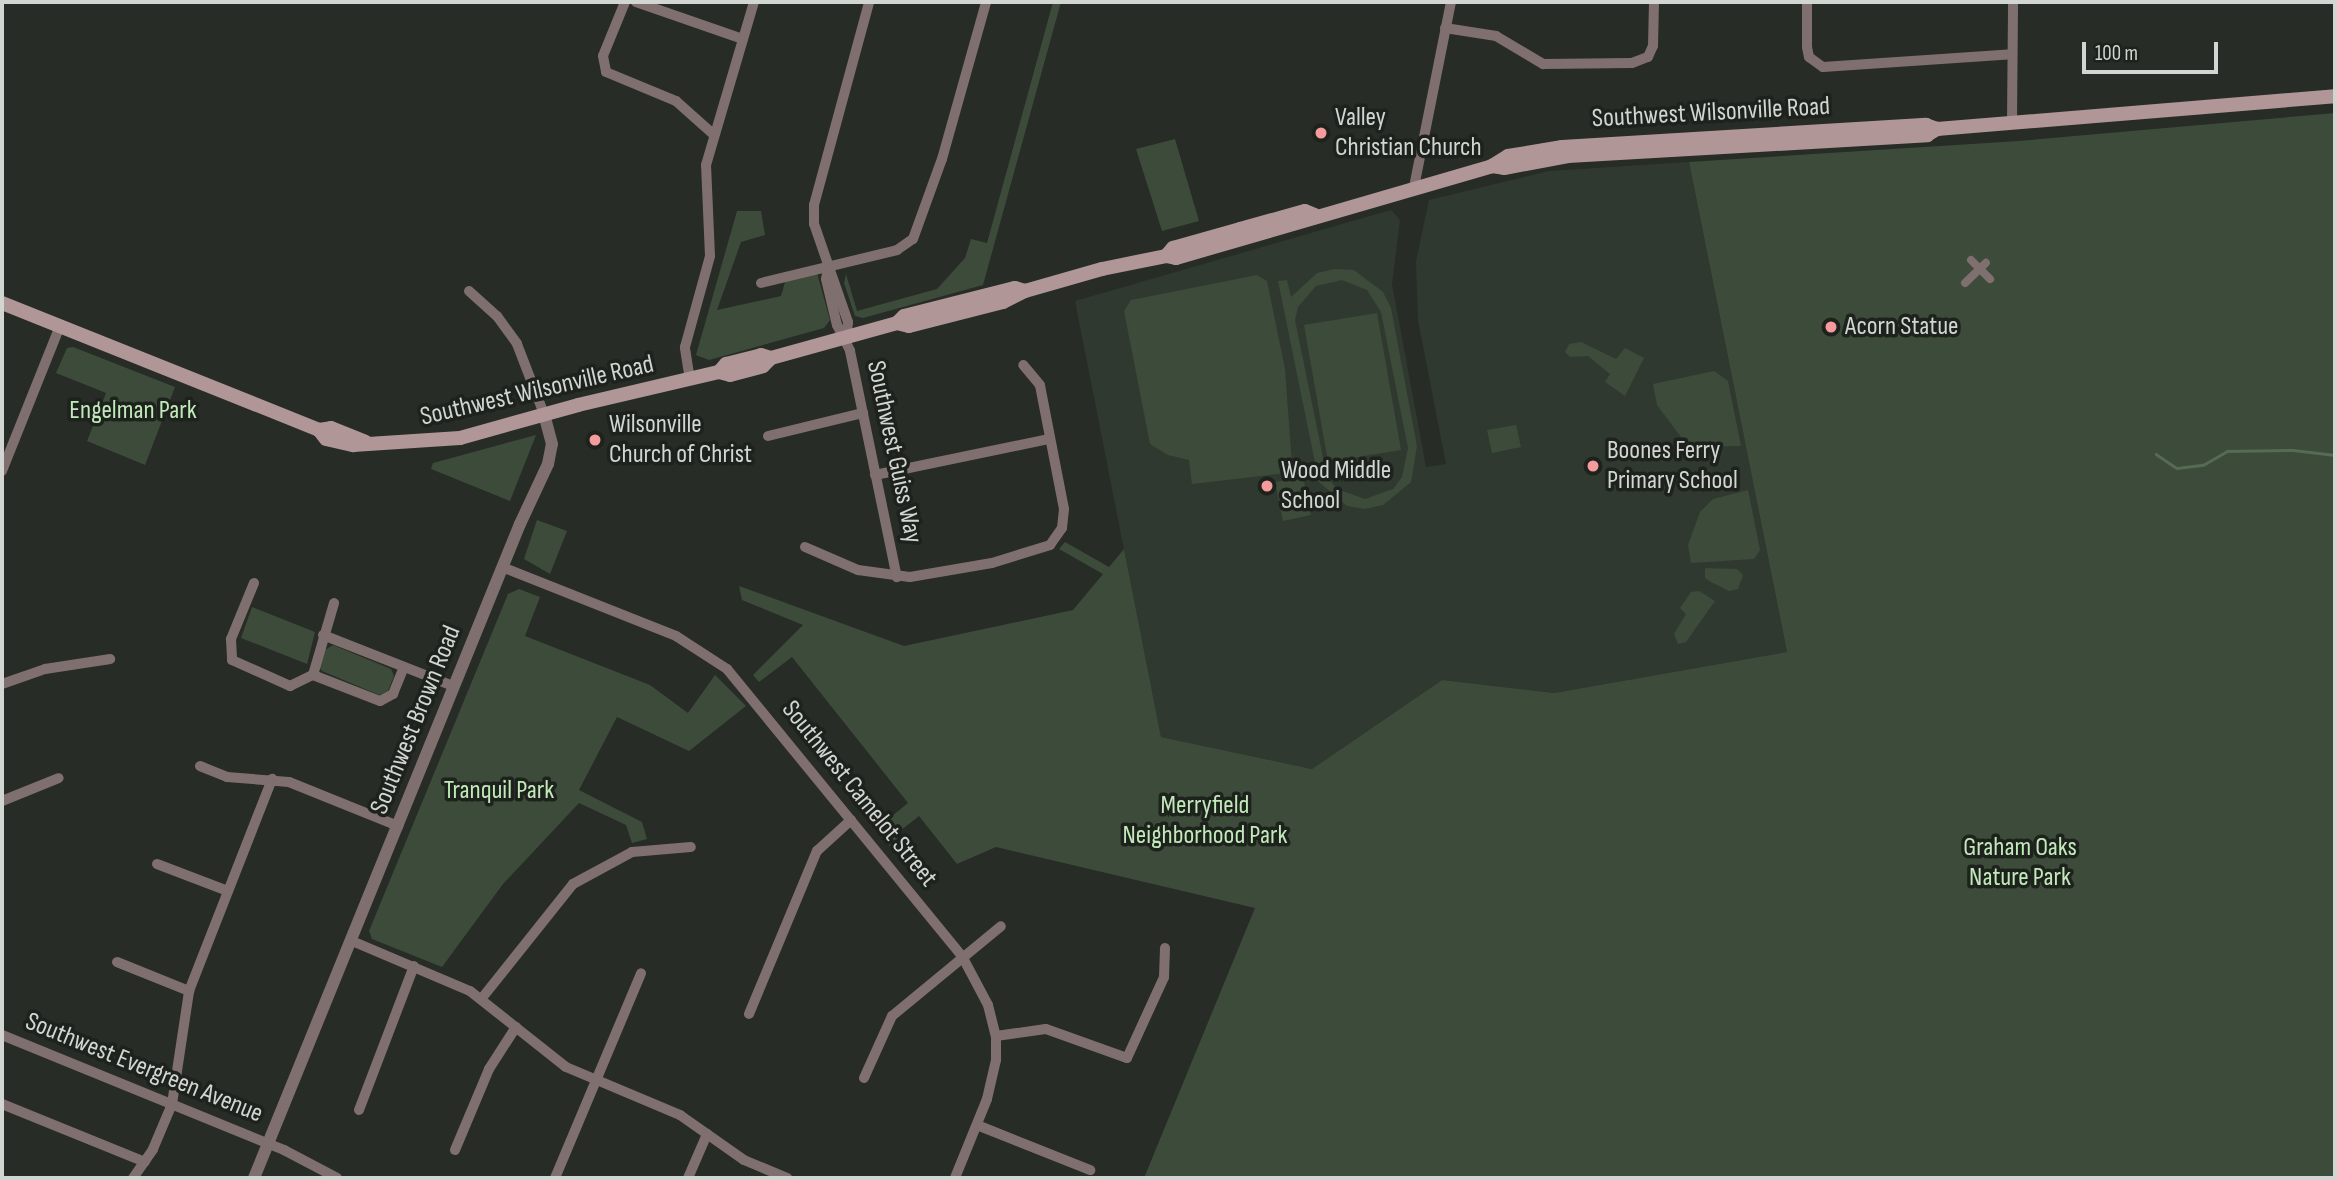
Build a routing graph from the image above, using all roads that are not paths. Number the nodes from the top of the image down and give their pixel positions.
1 (625, 2) edge
2 (636, 2) edge
3 (754, 2) edge
4 (869, 2) edge
5 (986, 2) edge
6 (1451, 2) edge
7 (1654, 2) edge
8 (1807, 2) edge
9 (2013, 2) edge
10 (1444, 28) junction
11 (743, 39) junction
12 (2012, 54) junction
13 (2335, 96) edge
14 (2012, 122) junction
15 (713, 134) junction
16 (1414, 187) junction
17 (1971, 260) dead end
18 (1983, 266) junction
19 (828, 268) junction
20 (1990, 279) dead end
21 (761, 283) dead end
22 (1965, 283) dead end
23 (469, 291) dead end
24 (2, 303) edge
25 (60, 326) junction
26 (846, 337) junction
27 (1023, 365) dead end
28 (690, 380) junction
29 (863, 413) junction
30 (544, 414) junction
31 (768, 436) dead end
32 (1049, 439) junction
33 (2, 471) edge
34 (875, 475) junction
35 (805, 547) dead end
36 (502, 567) junction
37 (897, 577) junction
38 (254, 583) dead end
39 (334, 603) dead end
40 (323, 635) junction
41 (110, 659) dead end
42 (404, 667) junction
43 (313, 675) junction
44 (2, 684) edge
45 (453, 686) junction
46 (201, 766) dead end
47 (59, 778) dead end
48 (272, 779) junction
49 (2, 801) edge
50 (852, 820) junction
51 (398, 826) junction
52 (691, 847) dead end
53 (157, 864) dead end
54 (225, 890) junction
55 (1001, 926) dead end
56 (352, 941) junction
57 (1166, 948) dead end
58 (962, 956) junction
59 (117, 962) dead end
60 (414, 966) junction
61 (641, 973) dead end
62 (189, 991) junction
63 (482, 998) junction
64 (748, 1014) dead end
65 (516, 1027) junction
66 (2, 1035) edge
67 (996, 1036) junction
68 (864, 1078) dead end
69 (596, 1079) junction
70 (2, 1104) edge
71 (172, 1104) junction
72 (359, 1110) dead end
73 (977, 1125) junction
74 (706, 1134) junction
75 (269, 1144) junction
76 (454, 1150) dead end
77 (145, 1162) junction
78 (1090, 1170) dead end
79 (133, 1178) edge
80 (254, 1178) edge
81 (337, 1178) edge
82 (555, 1178) edge
83 (688, 1178) edge
84 (787, 1178) edge
85 (955, 1178) edge

1 - 15 street
2 - 11 street
3 - 11 street
4 - 19 street, Southwest Guiss Way
5 - 19 street
6 - 10 street
7 - 10 street
8 - 12 street
9 - 12 street
10 - 16 street
11 - 15 street
12 - 14 street
13 - 14 main road, Southwest Wilsonville Road
14 - 16 main road, Southwest Wilsonville Road
15 - 28 street
16 - 26 main road, Southwest Wilsonville Road
17 - 18 street
18 - 20 street
18 - 22 street
19 - 21 street
19 - 26 street, Southwest Guiss Way
23 - 30 street, Southwest Brown Road
24 - 25 main road, Southwest Wilsonville Road
25 - 30 main road, Southwest Wilsonville Road
25 - 33 street
26 - 28 main road, Southwest Wilsonville Road
26 - 29 street, Southwest Guiss Way
27 - 32 street
28 - 30 main road, Southwest Wilsonville Road
29 - 31 street
29 - 34 street, Southwest Guiss Way
30 - 36 street, Southwest Brown Road
32 - 34 street
32 - 37 street
34 - 37 street, Southwest Guiss Way
35 - 37 street
36 - 45 street, Southwest Brown Road
36 - 50 street, Southwest Camelot Street
38 - 43 street
39 - 40 street
40 - 42 street
40 - 43 street
41 - 44 street
42 - 43 street
42 - 45 street
45 - 51 street, Southwest Brown Road
46 - 48 street
47 - 49 street
48 - 51 street
48 - 54 street
50 - 58 street, Southwest Camelot Street
50 - 64 street
51 - 56 street, Southwest Brown Road
52 - 63 street
53 - 54 street
54 - 62 street
55 - 58 street
56 - 60 street
56 - 75 street, Southwest Brown Road
57 - 67 street
58 - 67 street, Southwest Camelot Street
58 - 68 street
59 - 62 street
60 - 63 street
60 - 72 street
61 - 69 street
62 - 71 street
63 - 65 street
65 - 69 street
65 - 76 street
66 - 71 street, Southwest Evergreen Avenue
67 - 73 street, Southwest Camelot Street
69 - 74 street
69 - 82 street
70 - 77 street
71 - 75 street, Southwest Evergreen Avenue
71 - 77 street
73 - 78 street
73 - 85 street, Southwest Camelot Street
74 - 83 street
74 - 84 street
75 - 80 street, Southwest Brown Road
75 - 81 street
77 - 79 street

